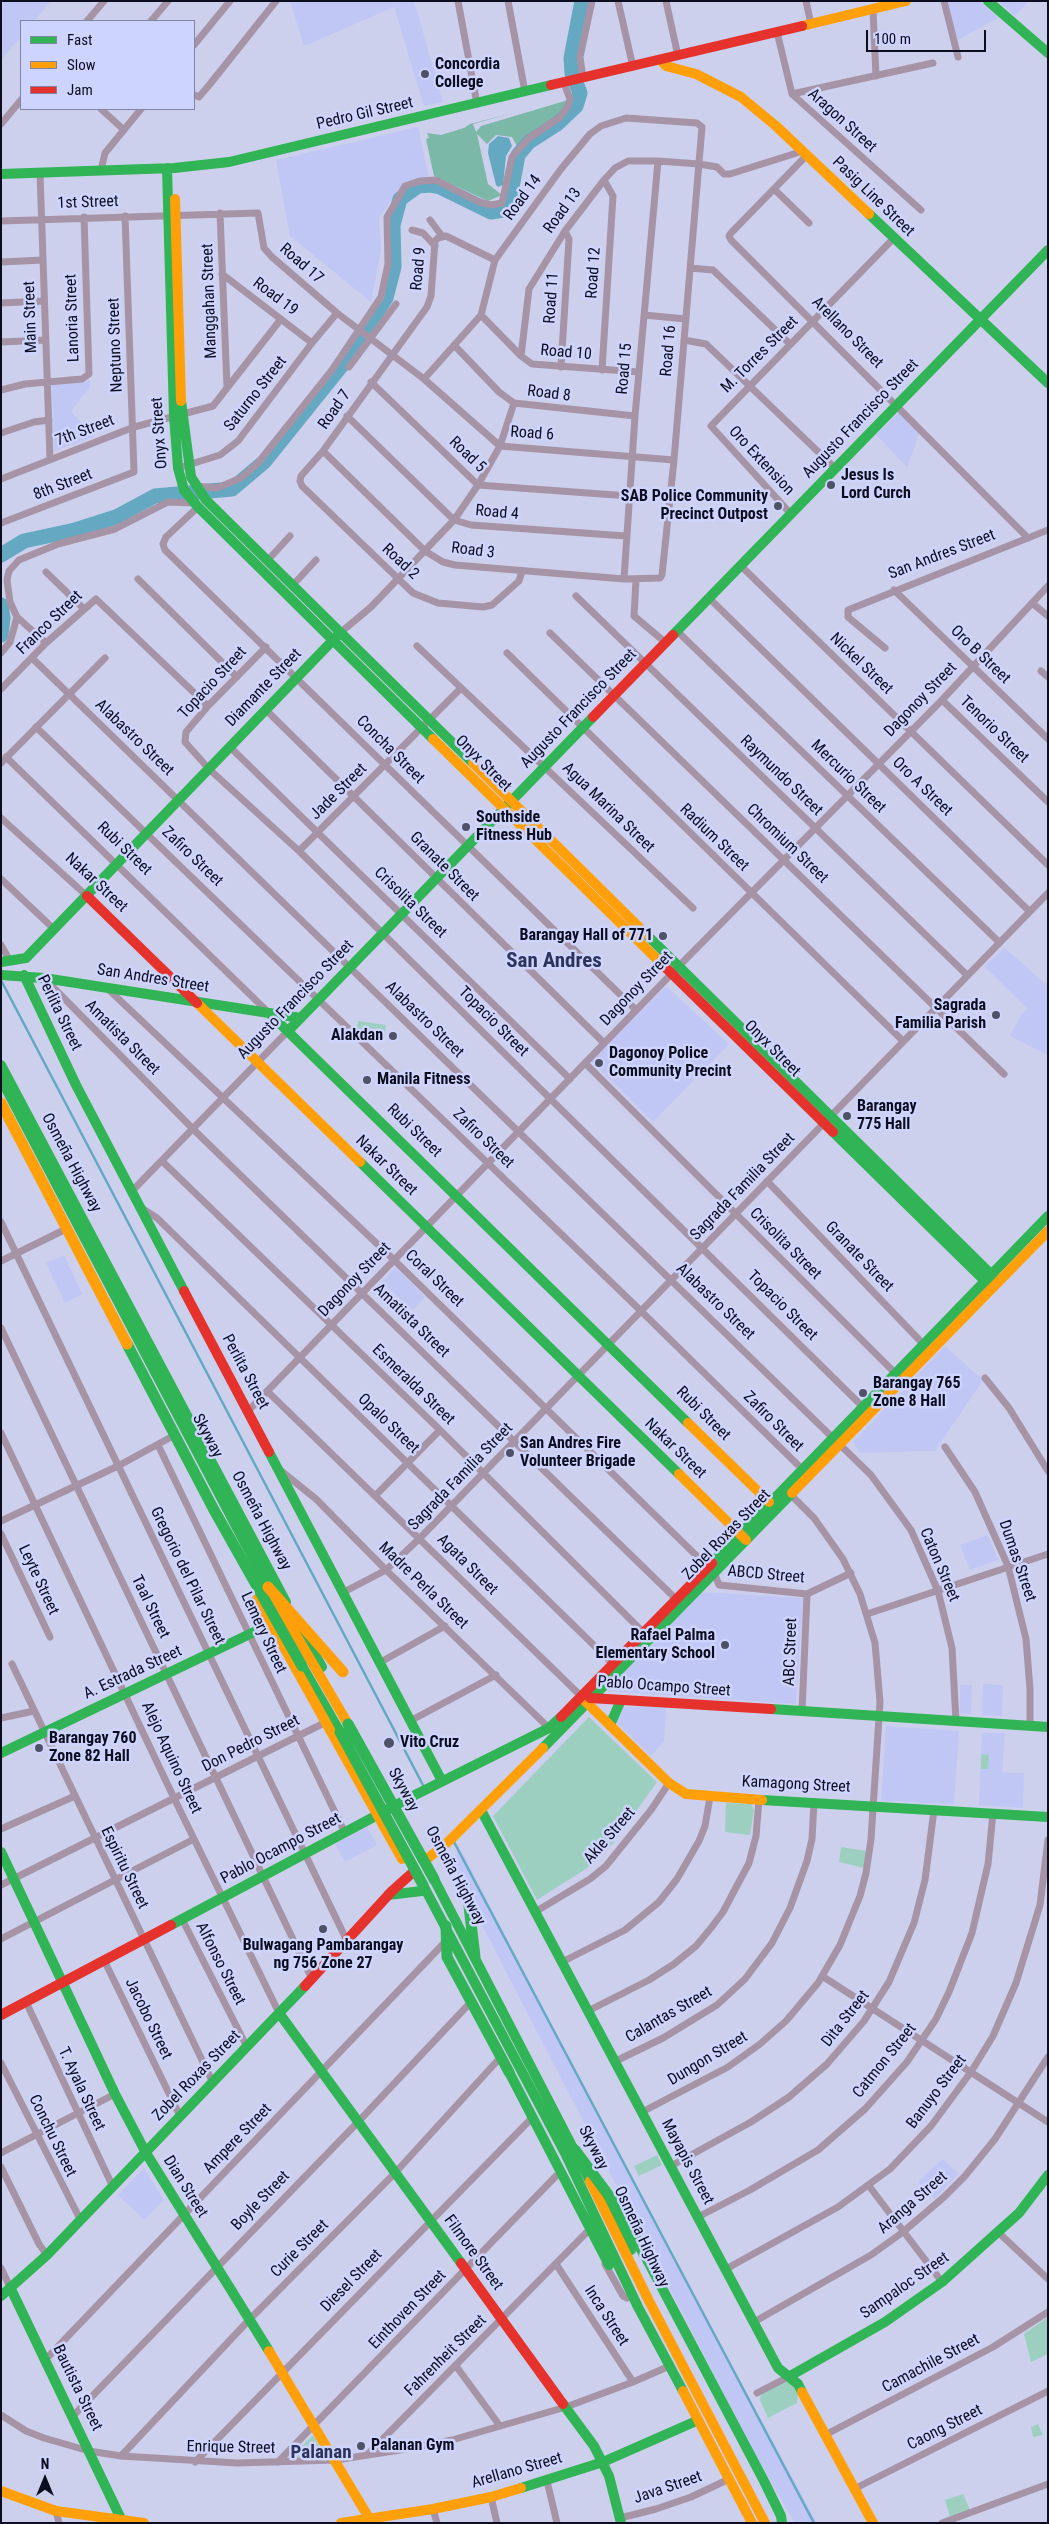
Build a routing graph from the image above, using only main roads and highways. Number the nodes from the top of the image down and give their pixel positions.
1 (988, 1) edge
2 (901, 2) edge
3 (1048, 53) edge
4 (661, 60) junction
5 (171, 168) junction
6 (1, 174) edge
7 (1048, 250) edge
8 (980, 320) junction
9 (1048, 383) edge
10 (183, 467) junction
11 (198, 502) junction
12 (337, 636) junction
13 (508, 805) junction
14 (87, 896) junction
15 (5, 962) edge
16 (1, 975) edge
17 (24, 975) junction
18 (194, 1002) junction
19 (270, 1014) junction
20 (301, 1018) junction
21 (288, 1031) junction
22 (1, 1065) edge
23 (1, 1079) edge
24 (1, 1103) edge
25 (1, 1109) edge
26 (1048, 1216) edge
27 (1048, 1231) edge
28 (991, 1281) junction
29 (836, 1440) junction
30 (772, 1506) junction
31 (742, 1536) junction
32 (711, 1569) junction
33 (268, 1587) junction
34 (274, 1622) junction
35 (343, 1672) dead end
36 (587, 1700) junction
37 (621, 1700) junction
38 (610, 1725) junction
39 (1048, 1727) edge
40 (1, 1753) edge
41 (442, 1781) junction
42 (398, 1804) junction
43 (388, 1810) junction
44 (481, 1810) junction
45 (377, 1816) junction
46 (1048, 1817) edge
47 (1, 1852) edge
48 (419, 1866) junction
49 (422, 1891) junction
50 (388, 1895) junction
51 (469, 1906) dead end
52 (448, 1932) junction
53 (475, 1957) junction
54 (64, 1983) junction
55 (279, 2013) junction
56 (1, 2015) edge
57 (575, 2150) junction
58 (146, 2153) junction
59 (1048, 2175) edge
60 (10, 2287) junction
61 (1, 2296) edge
62 (630, 2302) junction
63 (790, 2376) junction
64 (694, 2422) junction
65 (603, 2462) junction
66 (1, 2491) edge
67 (620, 2520) edge
68 (371, 2521) edge
69 (122, 2522) edge
70 (144, 2523) edge
71 (341, 2523) edge
72 (747, 2523) edge
73 (752, 2523) edge
74 (766, 2523) edge
75 (770, 2523) edge
76 (782, 2523) edge
77 (873, 2523) edge

1 - 3 main road
2 - 4 main road, Pedro Gil Street
4 - 5 main road, Pedro Gil Street
4 - 8 main road, Pasig Line Street
5 - 6 main road, Pedro Gil Street
5 - 10 main road, Onyx Street
7 - 8 main road, Augusto Francisco Street
8 - 9 main road, Pasig Line Street
8 - 13 main road, Augusto Francisco Street
10 - 11 main road, Onyx Street
10 - 11 main road, Onyx Street
11 - 12 main road, Onyx Street
11 - 12 main road, Onyx Street
12 - 13 main road, Onyx Street
12 - 14 main road, Diamante Street
13 - 20 main road, Augusto Francisco Street
13 - 28 main road, Onyx Street
14 - 15 main road, Diamante Street
14 - 18 main road, Nakar Street
16 - 17 main road, San Andres Street
17 - 18 main road, San Andres Street
17 - 41 main road, Perlita Street
18 - 19 main road, San Andres Street
18 - 31 main road, Nakar Street
19 - 20 main road, San Andres Street
19 - 21 main road, Rubi Street
20 - 21 main road, Augusto Francisco Street
21 - 30 main road, Rubi Street
22 - 42 main road, Osmeña Highway
23 - 33 main road, Skyway
24 - 52 main road, Skyway, bridge
25 - 34 main road, Osmeña Highway
26 - 28 main road, Zobel Roxas Street
27 - 28 main road, Zobel Roxas Street
28 - 29 main road, Zobel Roxas Street
29 - 30 main road, Zobel Roxas Street
29 - 30 main road, Zobel Roxas Street
30 - 31 main road, Zobel Roxas Street
31 - 32 main road, Zobel Roxas Street
32 - 36 main road, Zobel Roxas Street
32 - 36 main road, Zobel Roxas Street
33 - 35 main road, bridge
33 - 53 main road, Skyway, bridge
34 - 40 main road, A. Estrada Street
34 - 43 main road, Osmeña Highway
34 - 45 main road, Osmeña Highway
36 - 37 main road, Pablo Ocampo Street
36 - 38 main road, Kamagong Street
36 - 41 main road, Pablo Ocampo Street
36 - 44 main road, Zobel Roxas Street
37 - 38 main road
37 - 39 main road, Pablo Ocampo Street
38 - 46 main road, Kamagong Street
41 - 42 main road, Pablo Ocampo Street
42 - 43 main road, Pablo Ocampo Street
42 - 48 main road, Osmeña Highway
43 - 45 main road, Pablo Ocampo Street
43 - 48 main road, Osmeña Highway
44 - 48 main road, Zobel Roxas Street
44 - 63 main road, Mayapis Street
45 - 48 main road, Osmeña Highway
45 - 54 main road, Pablo Ocampo Street
47 - 54 main road, Dian Street
48 - 49 main road, Osmeña Highway
48 - 50 main road, Zobel Roxas Street
48 - 75 main road, Osmeña Highway
49 - 50 main road
49 - 52 main road, Osmeña Highway
50 - 55 main road, Zobel Roxas Street
51 - 53 main road, bridge
52 - 62 main road, Osmeña Highway
52 - 62 main road, bridge
52 - 73 main road, Skyway
53 - 57 main road, Skyway
54 - 56 main road, Pablo Ocampo Street
54 - 58 main road, Dian Street
55 - 58 main road, Zobel Roxas Street
55 - 65 main road, Filmore Street
57 - 74 main road, Skyway, bridge
57 - 76 main road, bridge
58 - 60 main road, Zobel Roxas Street
58 - 68 main road, Dian Street
59 - 63 main road, Sampaloc Street
60 - 61 main road, Zobel Roxas Street
60 - 69 main road, Bautista Street
62 - 64 main road, Osmeña Highway
63 - 77 main road, Mayapis Street
64 - 65 main road, Arellano Street
64 - 72 main road, Osmeña Highway
65 - 67 main road, Filmore Street
65 - 68 main road, Arellano Street
66 - 69 main road
68 - 71 main road, Arellano Street
69 - 70 main road

